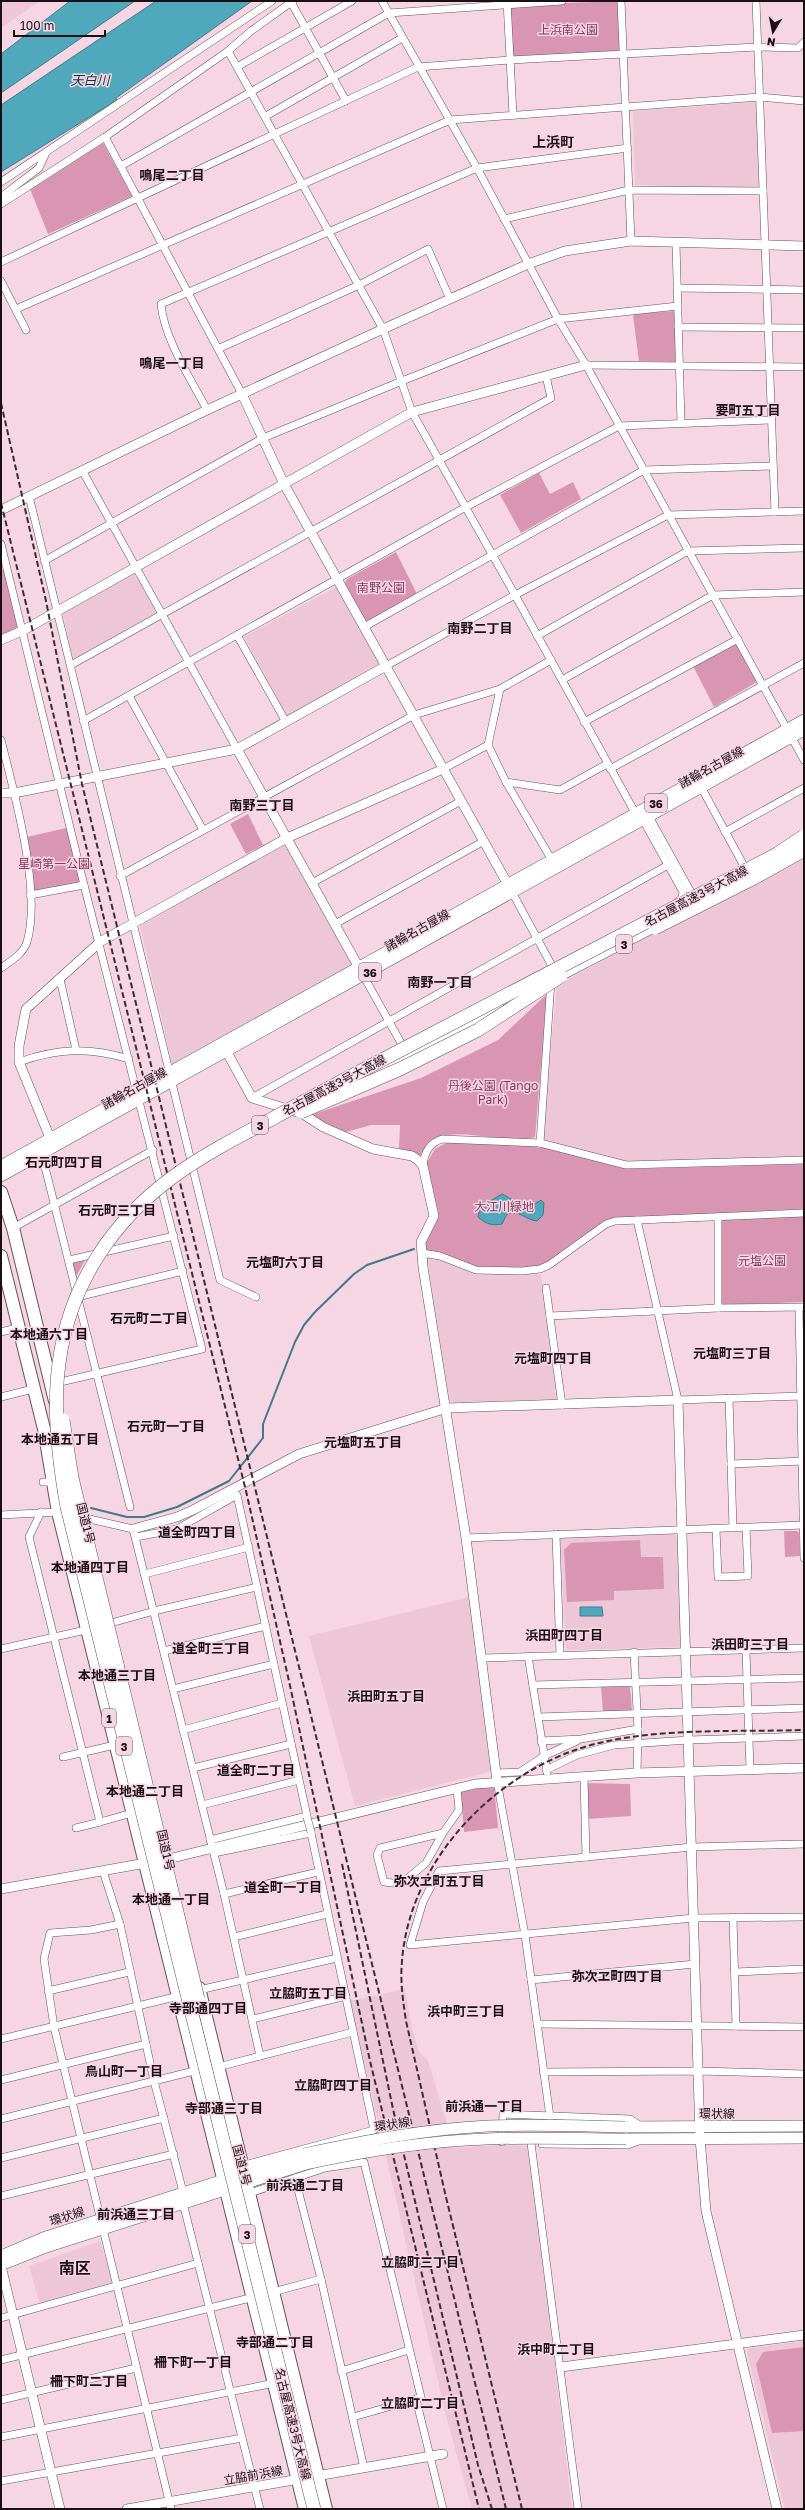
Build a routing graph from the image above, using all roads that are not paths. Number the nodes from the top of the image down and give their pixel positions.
1 (272, 1) edge
2 (352, 1) edge
3 (382, 1) edge
4 (562, 1) edge
5 (621, 1) edge
6 (756, 1) edge
7 (292, 2) edge
8 (507, 2) edge
9 (388, 13) junction
10 (305, 28) junction
11 (402, 38) junction
12 (804, 42) edge
13 (757, 47) junction
14 (228, 51) junction
15 (319, 54) junction
16 (624, 54) junction
17 (510, 60) junction
18 (237, 67) junction
19 (418, 67) junction
20 (332, 77) junction
21 (252, 92) junction
22 (760, 97) junction
23 (346, 101) junction
24 (804, 101) edge
25 (627, 107) junction
26 (513, 115) junction
27 (266, 116) junction
28 (450, 120) junction
29 (276, 135) junction
30 (105, 137) junction
31 (628, 148) junction
32 (45, 155) junction
33 (121, 166) junction
34 (477, 168) junction
35 (1, 182) edge
36 (302, 183) junction
37 (629, 190) junction
38 (763, 191) junction
39 (1, 197) edge
40 (139, 198) junction
41 (1, 204) edge
42 (504, 219) junction
43 (329, 230) junction
44 (631, 241) junction
45 (676, 242) junction
46 (163, 245) junction
47 (764, 245) junction
48 (804, 246) edge
49 (1, 262) edge
50 (528, 264) junction
51 (1, 281) edge
52 (359, 284) junction
53 (677, 288) junction
54 (766, 289) junction
55 (804, 290) edge
56 (188, 292) junction
57 (450, 299) junction
58 (678, 306) junction
59 (16, 309) junction
60 (558, 319) junction
61 (678, 328) junction
62 (767, 328) junction
63 (804, 328) edge
64 (383, 329) junction
65 (26, 330) dead end
66 (220, 348) junction
67 (586, 366) junction
68 (679, 366) junction
69 (769, 367) junction
70 (804, 367) edge
71 (546, 376) junction
72 (402, 381) junction
73 (242, 394) junction
74 (207, 410) junction
75 (412, 412) junction
76 (771, 420) junction
77 (681, 424) junction
78 (619, 426) junction
79 (263, 438) junction
80 (438, 460) junction
81 (773, 466) junction
82 (644, 470) junction
83 (83, 472) junction
84 (284, 484) junction
85 (29, 496) junction
86 (464, 508) junction
87 (1, 510) edge
88 (804, 511) edge
89 (775, 512) junction
90 (668, 515) junction
91 (112, 523) junction
92 (310, 531) junction
93 (1, 544) edge
94 (804, 548) edge
95 (688, 551) junction
96 (493, 554) junction
97 (44, 561) junction
98 (137, 566) junction
99 (337, 580) junction
100 (804, 592) edge
101 (713, 595) junction
102 (515, 596) junction
103 (56, 611) junction
104 (163, 613) junction
105 (364, 627) junction
106 (22, 631) junction
107 (237, 635) junction
108 (537, 636) junction
109 (738, 639) junction
110 (1, 640) edge
111 (551, 660) junction
112 (190, 662) junction
113 (804, 663) edge
114 (71, 665) junction
115 (386, 666) junction
116 (562, 680) junction
117 (764, 684) junction
118 (500, 688) junction
119 (129, 696) junction
120 (414, 715) junction
121 (804, 720) edge
122 (83, 722) junction
123 (286, 722) junction
124 (584, 722) junction
125 (804, 730) edge
126 (789, 733) junction
127 (1, 740) edge
128 (488, 745) junction
129 (238, 749) junction
130 (804, 760) edge
131 (166, 763) junction
132 (609, 766) junction
133 (443, 769) junction
134 (96, 777) junction
135 (506, 782) junction
136 (699, 783) junction
137 (60, 784) junction
138 (804, 788) edge
139 (1, 793) edge
140 (14, 793) junction
141 (264, 797) junction
142 (461, 801) junction
143 (643, 815) junction
144 (203, 830) junction
145 (725, 832) junction
146 (804, 835) edge
147 (287, 838) junction
148 (484, 841) junction
149 (804, 850) edge
150 (554, 864) junction
151 (668, 865) junction
152 (745, 868) junction
153 (120, 876) junction
154 (727, 878) junction
155 (312, 883) junction
156 (84, 885) junction
157 (510, 888) junction
158 (30, 895) junction
159 (693, 896) junction
160 (132, 924) junction
161 (335, 924) junction
162 (538, 938) junction
163 (100, 942) junction
164 (552, 966) junction
165 (1, 968) edge
166 (361, 971) junction
167 (60, 979) junction
168 (552, 981) junction
169 (389, 1021) junction
170 (401, 1043) junction
171 (225, 1047) junction
172 (76, 1050) junction
173 (129, 1059) junction
174 (19, 1062) junction
175 (171, 1078) junction
176 (138, 1095) junction
177 (252, 1098) junction
178 (284, 1106) junction
179 (303, 1111) junction
180 (50, 1138) junction
181 (540, 1144) junction
182 (40, 1150) junction
183 (153, 1150) junction
184 (804, 1160) edge
185 (1, 1166) edge
186 (423, 1166) junction
187 (1, 1176) edge
188 (1, 1192) edge
189 (56, 1204) junction
190 (804, 1213) edge
191 (718, 1217) junction
192 (637, 1220) junction
193 (13, 1228) junction
194 (174, 1236) junction
195 (422, 1253) junction
196 (1, 1256) edge
197 (69, 1260) junction
198 (183, 1271) junction
199 (546, 1288) dead end
200 (77, 1297) junction
201 (256, 1297) dead end
202 (802, 1307) edge
203 (718, 1308) junction
204 (659, 1311) junction
205 (550, 1316) junction
206 (17, 1328) junction
207 (1, 1332) edge
208 (97, 1374) junction
209 (50, 1384) junction
210 (33, 1390) junction
211 (802, 1396) edge
212 (1, 1397) edge
213 (729, 1398) junction
214 (678, 1400) junction
215 (562, 1405) junction
216 (447, 1408) junction
217 (803, 1430) edge
218 (803, 1461) edge
219 (731, 1464) junction
220 (803, 1493) edge
221 (130, 1507) dead end
222 (41, 1512) junction
223 (58, 1512) junction
224 (1, 1515) edge
225 (85, 1524) junction
226 (803, 1525) edge
227 (746, 1527) junction
228 (733, 1528) junction
229 (682, 1529) junction
230 (716, 1529) junction
231 (135, 1533) junction
232 (556, 1534) junction
233 (466, 1538) junction
234 (249, 1547) junction
235 (804, 1558) edge
236 (145, 1574) junction
237 (257, 1586) junction
238 (154, 1611) junction
239 (111, 1624) junction
240 (266, 1626) junction
241 (88, 1630) junction
242 (55, 1638) junction
243 (804, 1648) edge
244 (1, 1649) edge
245 (746, 1650) junction
246 (164, 1651) junction
247 (634, 1652) junction
248 (686, 1652) junction
249 (560, 1655) junction
250 (528, 1656) junction
251 (483, 1658) junction
252 (274, 1664) junction
253 (804, 1678) edge
254 (748, 1680) junction
255 (635, 1682) junction
256 (687, 1682) junction
257 (533, 1685) junction
258 (173, 1689) junction
259 (282, 1703) junction
260 (804, 1708) edge
261 (748, 1710) junction
262 (688, 1711) junction
263 (636, 1712) junction
264 (538, 1717) junction
265 (183, 1730) junction
266 (638, 1730) junction
267 (804, 1736) edge
268 (749, 1738) junction
269 (581, 1739) junction
270 (689, 1740) junction
271 (541, 1741) junction
272 (638, 1742) junction
273 (291, 1744) junction
274 (115, 1745) junction
275 (82, 1752) junction
276 (544, 1756) junction
277 (63, 1757) dead end
278 (192, 1768) junction
279 (804, 1768) edge
280 (750, 1770) junction
281 (690, 1771) junction
282 (637, 1773) junction
283 (547, 1774) junction
284 (496, 1777) junction
285 (584, 1777) junction
286 (299, 1780) junction
287 (457, 1789) junction
288 (202, 1805) junction
289 (132, 1814) junction
290 (307, 1817) junction
291 (100, 1822) junction
292 (76, 1828) dead end
293 (311, 1833) junction
294 (443, 1833) junction
295 (804, 1844) edge
296 (692, 1846) junction
297 (212, 1847) junction
298 (586, 1857) junction
299 (168, 1859) junction
300 (146, 1863) junction
301 (511, 1864) junction
302 (103, 1871) junction
303 (318, 1872) junction
304 (1, 1889) edge
305 (224, 1894) junction
306 (327, 1914) junction
307 (804, 1917) edge
308 (694, 1918) junction
309 (733, 1918) junction
310 (120, 1924) junction
311 (525, 1935) junction
312 (234, 1937) junction
313 (337, 1958) junction
314 (178, 1959) junction
315 (695, 1964) junction
316 (804, 1969) edge
317 (129, 1972) junction
318 (735, 1972) junction
319 (531, 1980) junction
320 (243, 1981) junction
321 (199, 1990) junction
322 (48, 1991) junction
323 (179, 1996) junction
324 (346, 1996) junction
325 (137, 2006) junction
326 (253, 2019) junction
327 (536, 2024) junction
328 (697, 2025) junction
329 (736, 2026) junction
330 (54, 2027) junction
331 (804, 2027) edge
332 (353, 2032) junction
333 (1, 2039) edge
334 (146, 2044) junction
335 (260, 2056) junction
336 (64, 2065) junction
337 (218, 2067) junction
338 (198, 2070) junction
339 (698, 2071) junction
340 (543, 2072) junction
341 (804, 2074) edge
342 (1, 2080) edge
343 (154, 2081) junction
344 (72, 2101) junction
345 (550, 2117) junction
346 (164, 2118) junction
347 (1, 2119) edge
348 (643, 2126) junction
349 (700, 2126) junction
350 (804, 2126) edge
351 (700, 2138) junction
352 (804, 2138) edge
353 (81, 2139) junction
354 (644, 2139) junction
355 (530, 2143) junction
356 (174, 2154) junction
357 (1, 2158) edge
358 (305, 2159) junction
359 (89, 2175) junction
360 (295, 2178) junction
361 (245, 2179) junction
362 (226, 2184) junction
363 (1, 2196) edge
364 (183, 2197) junction
365 (102, 2224) junction
366 (1, 2256) edge
367 (198, 2263) junction
368 (1, 2266) edge
369 (321, 2279) junction
370 (116, 2286) junction
371 (273, 2292) junction
372 (254, 2297) junction
373 (210, 2309) junction
374 (13, 2314) junction
375 (1, 2318) edge
376 (127, 2328) junction
377 (804, 2335) edge
378 (738, 2343) junction
379 (409, 2350) junction
380 (23, 2354) junction
381 (1, 2360) edge
382 (561, 2367) junction
383 (136, 2368) junction
384 (341, 2371) junction
385 (275, 2383) junction
386 (230, 2392) junction
387 (32, 2393) junction
388 (416, 2399) junction
389 (1, 2400) edge
390 (146, 2409) junction
391 (353, 2417) junction
392 (42, 2428) junction
393 (1, 2437) edge
394 (242, 2438) junction
395 (157, 2453) junction
396 (443, 2454) dead end
397 (431, 2456) junction
398 (364, 2468) junction
399 (51, 2472) junction
400 (318, 2476) junction
401 (298, 2480) junction
402 (1, 2481) edge
403 (255, 2487) junction
404 (170, 2505) edge
405 (60, 2509) edge
406 (127, 2509) edge
407 (260, 2509) edge
408 (305, 2509) edge
409 (314, 2509) edge
410 (322, 2509) edge
411 (326, 2509) edge
412 (443, 2509) edge
413 (578, 2509) edge
414 (777, 2509) edge

1 - 32 street
2 - 10 street
3 - 9 street
4 - 8 street
5 - 16 street
6 - 13 street
7 - 10 street
7 - 14 street
8 - 9 street
8 - 17 street
9 - 11 street
9 - 15 street
10 - 15 street
10 - 18 street
11 - 19 street
11 - 20 street
12 - 13 street
13 - 16 street
13 - 22 street
14 - 18 street
14 - 30 street
15 - 20 street
15 - 21 street
16 - 17 street
16 - 25 street
17 - 19 street
17 - 26 street
18 - 21 street
19 - 23 street
19 - 28 street
20 - 23 street
20 - 27 street
21 - 27 street
21 - 33 street
22 - 24 street
22 - 25 street
22 - 38 street
23 - 29 street
25 - 26 street
25 - 31 street
26 - 28 street
27 - 29 street
28 - 34 street
28 - 36 street
29 - 36 street
29 - 40 street
30 - 33 street
30 - 41 street
31 - 34 street
31 - 37 street
32 - 35 street
32 - 39 street
33 - 40 street
34 - 42 street
34 - 43 street
36 - 43 street
36 - 46 street
37 - 38 street
37 - 42 street
37 - 44 street
38 - 47 street
40 - 46 street
40 - 49 street
42 - 50 street
43 - 52 street
43 - 56 street
44 - 45 street
44 - 50 street
45 - 47 street
45 - 53 street
46 - 56 street
46 - 59 street
47 - 48 street
47 - 54 street
50 - 57 street
50 - 60 street
51 - 59 street
52 - 57 street
52 - 64 street
52 - 66 street
53 - 54 street
53 - 58 street
54 - 55 street
54 - 62 street
56 - 66 street
56 - 74 street
57 - 64 street
58 - 60 street
58 - 61 street
59 - 65 street
60 - 67 street
60 - 72 street
61 - 62 street
61 - 68 street
62 - 63 street
62 - 69 street
64 - 72 street
64 - 73 street
66 - 73 street
67 - 68 street
67 - 71 street
67 - 78 street
68 - 69 street
68 - 77 street
69 - 70 street
69 - 76 street
71 - 75 street
71 - 80 street
72 - 75 street
72 - 79 street
73 - 74 street
73 - 79 street
74 - 83 street
75 - 80 street
75 - 84 street
76 - 77 street
76 - 81 street
77 - 78 street
78 - 82 street
78 - 86 street
79 - 84 street
79 - 91 street
80 - 86 street
80 - 92 street
81 - 82 street
81 - 89 street
82 - 90 street
82 - 96 street
83 - 85 street
83 - 91 street
84 - 92 street
84 - 98 street
85 - 87 street
85 - 97 street
86 - 96 street
86 - 99 street
88 - 89 street
89 - 90 street
90 - 95 street
90 - 102 street
91 - 97 street
91 - 98 street
92 - 99 street
92 - 104 street
93 - 106 street
94 - 95 street
95 - 101 street
95 - 108 street
96 - 102 street
96 - 105 street
97 - 103 street
98 - 103 street
98 - 104 street
99 - 105 street
99 - 107 street
100 - 101 street
101 - 109 street
101 - 116 street
102 - 108 street
102 - 115 street
103 - 106 street
103 - 114 street
104 - 112 street
104 - 114 street
105 - 115 street
106 - 110 street
106 - 137 street
107 - 112 street
107 - 123 street
108 - 111 street
109 - 117 street
109 - 124 street
111 - 116 street
111 - 118 street
112 - 119 street
112 - 129 street
113 - 117 street
114 - 122 street
115 - 120 street
115 - 123 street
116 - 124 street
117 - 126 street
117 - 132 street
118 - 120 street
118 - 128 street
119 - 122 street
119 - 131 street
120 - 133 street
120 - 141 street
121 - 126 main road, 諸輪名古屋線 / 36
122 - 134 street
123 - 129 street
124 - 132 street
125 - 126 main road, 諸輪名古屋線 / 36
126 - 130 street
126 - 136 main road, 諸輪名古屋線 / 36
127 - 140 street
128 - 133 street
128 - 135 street
129 - 131 street
129 - 141 street
131 - 134 street
131 - 144 street
132 - 135 street
132 - 143 street
133 - 142 street
133 - 147 street
134 - 137 street
134 - 153 street
135 - 150 street
136 - 143 main road, 諸輪名古屋線 / 36
136 - 145 street
137 - 140 street
137 - 156 street
138 - 145 street
139 - 140 street
140 - 158 street
141 - 144 street
141 - 147 street
142 - 148 street
142 - 155 street
143 - 150 main road, 諸輪名古屋線 / 36
143 - 151 street
143 - 159 street
144 - 153 street
145 - 152 street
146 - 152 street
146 - 314 highway, 名古屋高速3号大高線 / 3, bridge
147 - 155 street
147 - 160 street
148 - 157 street
148 - 161 street
149 - 179 highway, 名古屋高速3号大高線 / 3, bridge
150 - 157 main road, 諸輪名古屋線 / 36
151 - 162 street
151 - 164 street
152 - 154 street
153 - 160 street
154 - 159 street
154 - 168 street
155 - 161 street
156 - 158 street
156 - 163 street
157 - 162 street
157 - 166 main road, 諸輪名古屋線 / 36
158 - 165 street
159 - 179 highway, bridge
160 - 163 street
160 - 175 street
161 - 166 street
162 - 164 street
162 - 169 street
163 - 167 street
163 - 173 street
164 - 168 street
164 - 170 street
166 - 169 street
166 - 171 main road, 諸輪名古屋線 / 36
167 - 172 street
167 - 174 street
168 - 181 street
169 - 170 street
169 - 177 street
170 - 178 street
171 - 175 main road, 諸輪名古屋線 / 36
171 - 177 street
172 - 173 street
172 - 174 street
173 - 176 street
174 - 180 street
175 - 176 main road, 諸輪名古屋線 / 36
175 - 201 street
176 - 180 main road, 諸輪名古屋線 / 36
176 - 182 main road, 諸輪名古屋線 / 36
176 - 183 street
177 - 178 street
178 - 186 street
179 - 225 highway, 3, bridge
180 - 182 main road, 諸輪名古屋線 / 36
181 - 184 street
181 - 186 street
182 - 185 main road, 諸輪名古屋線 / 36
182 - 187 main road, 諸輪名古屋線 / 36
182 - 189 street
183 - 189 street
183 - 194 street
186 - 195 street
188 - 193 highway, 国道1号 / 1
189 - 193 street
189 - 197 street
190 - 191 street
191 - 192 street
191 - 203 street
192 - 195 street
192 - 204 street
193 - 209 highway, 国道1号 / 1
194 - 197 street
194 - 198 street
195 - 216 street
196 - 206 highway, 国道1号 / 1
197 - 200 street
198 - 200 street
198 - 208 street
199 - 205 street
200 - 208 street
202 - 203 street
202 - 211 street
203 - 204 street
204 - 205 street
204 - 214 street
205 - 215 street
206 - 207 street
206 - 210 highway, 国道1号 / 1
208 - 209 street
208 - 221 street
209 - 225 highway, 国道1号 / 1
210 - 212 street
210 - 223 highway, 国道1号 / 1
211 - 213 street
211 - 217 street
213 - 214 street
213 - 219 street
214 - 215 street
214 - 229 street
215 - 216 street
216 - 231 street
216 - 233 street
217 - 218 street
218 - 219 street
218 - 220 street
219 - 228 street
220 - 226 street
222 - 223 street
222 - 224 street
222 - 242 street
223 - 241 highway, 国道1号 / 1
225 - 231 street
225 - 239 highway, 国道1号 / 1
225 - 410 highway, 名古屋高速3号大高線 / 3, bridge
226 - 227 street
226 - 235 street
227 - 228 street
227 - 230 street
228 - 230 street
229 - 230 street
229 - 232 street
229 - 248 street
231 - 234 street
231 - 236 street
232 - 233 street
232 - 249 street
233 - 251 street
234 - 236 street
234 - 237 street
236 - 238 street
237 - 238 street
237 - 240 street
238 - 239 street
238 - 246 street
239 - 241 street
239 - 299 highway, 国道1号 / 1
240 - 246 street
240 - 252 street
241 - 242 street
241 - 274 highway, 国道1号 / 1
241 - 314 highway, bridge
242 - 244 street
242 - 275 street
243 - 245 street
245 - 248 street
245 - 254 street
246 - 258 street
247 - 248 street
247 - 249 street
247 - 255 street
248 - 256 street
249 - 250 street
250 - 251 street
250 - 257 street
251 - 284 street
252 - 258 street
252 - 259 street
253 - 254 street
254 - 256 street
254 - 261 street
255 - 256 street
255 - 257 street
255 - 263 street
256 - 262 street
257 - 264 street
258 - 265 street
259 - 265 street
259 - 273 street
260 - 261 street
261 - 262 street
261 - 268 street
262 - 263 street
262 - 270 street
263 - 264 street
263 - 266 street
264 - 271 street
265 - 278 street
266 - 269 street
266 - 272 street
267 - 268 street
268 - 270 street
268 - 280 street
269 - 271 street
269 - 276 street
270 - 272 street
270 - 281 street
271 - 276 street
272 - 282 street
272 - 283 street
273 - 278 street
273 - 286 street
274 - 275 street
274 - 289 highway, 国道1号 / 1
275 - 277 street
275 - 291 street
276 - 283 street
276 - 284 street
278 - 288 street
279 - 280 street
280 - 281 street
281 - 282 street
281 - 296 street
282 - 285 street
283 - 284 street
283 - 285 street
284 - 287 street
284 - 301 street
285 - 298 street
286 - 288 street
286 - 290 street
287 - 294 street
287 - 297 street
288 - 297 street
289 - 291 street
289 - 300 highway, 国道1号 / 1
290 - 293 street, bridge
290 - 297 street
291 - 292 street
293 - 297 street
293 - 303 street
294 - 294 street
295 - 296 street
296 - 298 street
296 - 308 street
297 - 299 street
297 - 305 street
298 - 301 street
299 - 300 street
299 - 321 highway, 国道1号 / 1
300 - 302 street
300 - 323 highway, 国道1号 / 1
301 - 311 street
301 - 311 street
302 - 304 street
302 - 310 street
303 - 305 street
303 - 306 street
305 - 312 street
306 - 312 street
306 - 313 street
307 - 309 street
308 - 309 street
308 - 311 street
308 - 315 street
309 - 318 street
310 - 317 street
310 - 322 street
311 - 319 street
312 - 320 street
313 - 320 street
313 - 324 street
314 - 409 highway, 名古屋高速3号大高線 / 3, bridge
315 - 319 street
315 - 328 street
316 - 318 street
317 - 322 street
317 - 325 street
318 - 329 street
319 - 327 street
320 - 321 street
320 - 326 street
321 - 337 highway, 国道1号 / 1
322 - 330 street
323 - 325 street
323 - 338 highway, 国道1号 / 1
324 - 326 street
324 - 332 street
325 - 330 street
325 - 334 street
326 - 335 street
327 - 328 street
327 - 340 street
328 - 329 street
328 - 339 street
329 - 331 street
330 - 333 street
330 - 336 street
332 - 335 street
332 - 361 street
334 - 336 street
334 - 343 street
335 - 337 street
336 - 342 street
336 - 344 street
337 - 361 highway, 国道1号 / 1
338 - 343 street
338 - 362 highway, 国道1号 / 1
339 - 340 street
339 - 341 street
339 - 349 street
340 - 345 street
343 - 344 street
343 - 346 street
344 - 347 street
344 - 353 street
345 - 348 street
345 - 355 street
346 - 353 street
346 - 356 street
348 - 349 main road, 環状線
348 - 358 main road, 環状線, bridge
349 - 350 main road, 環状線
349 - 351 street
351 - 352 main road, 環状線
351 - 354 main road, 環状線
351 - 378 street
353 - 357 street
353 - 359 street
354 - 355 street
354 - 358 main road, 環状線, bridge
355 - 382 street
356 - 359 street
356 - 364 street
358 - 361 main road, 環状線
359 - 363 street
359 - 365 street
360 - 361 street
360 - 369 street
360 - 379 street
361 - 362 main road, 環状線
361 - 371 highway, 国道1号 / 1
362 - 364 main road, 環状線
362 - 372 highway, 国道1号 / 1
364 - 365 main road, 環状線
364 - 367 street
365 - 366 main road, 環状線
365 - 368 main road, 環状線
365 - 370 street
367 - 370 street
367 - 373 street
368 - 374 street
369 - 371 street
369 - 384 street
370 - 374 street
370 - 376 street
371 - 400 highway, 国道1号 / 1
372 - 373 street
372 - 385 highway, 国道1号 / 1
373 - 376 street
373 - 386 street
374 - 375 street
374 - 380 street
376 - 380 street
376 - 383 street
377 - 378 street
378 - 382 street
378 - 414 street
379 - 384 street
379 - 388 street
380 - 381 street
380 - 387 street
382 - 413 street
383 - 387 street
383 - 390 street
384 - 391 street
385 - 386 street
385 - 401 highway, 国道1号 / 1
386 - 390 street
386 - 394 street
387 - 389 street
387 - 392 street
388 - 391 street
388 - 397 street
390 - 392 street
390 - 395 street
391 - 398 street
392 - 393 street
392 - 399 street
394 - 395 street
394 - 403 street
395 - 399 street
395 - 404 street
396 - 397 street, 立脇前浜線
397 - 398 street, 立脇前浜線
397 - 412 street
398 - 400 street, 立脇前浜線
399 - 402 street
399 - 405 street
400 - 401 street, 立脇前浜線
400 - 411 highway, 国道1号 / 1
401 - 403 street, 立脇前浜線
401 - 408 highway, 国道1号 / 1
403 - 404 street, 立脇前浜線
403 - 407 street
404 - 406 street, 立脇前浜線

